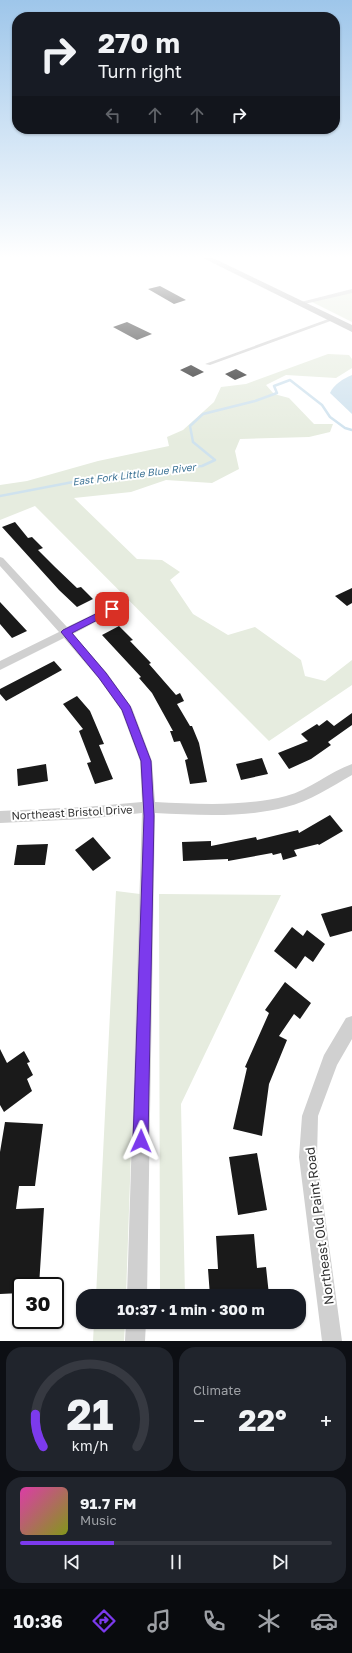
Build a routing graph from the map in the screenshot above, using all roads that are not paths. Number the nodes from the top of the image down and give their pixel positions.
1 (330, 318) edge
2 (333, 319) junction
3 (352, 329) edge
4 (208, 364) dead end
5 (0, 560) edge
6 (124, 603) dead end
7 (66, 632) junction
8 (0, 666) edge
9 (352, 769) edge
10 (149, 807) junction
11 (0, 817) edge
12 (352, 1024) edge
13 (137, 1289) edge
14 (136, 1329) edge
15 (135, 1341) edge
16 (332, 1341) edge

1 - 2 street
2 - 3 street
2 - 4 street
5 - 7 street
6 - 7 street
7 - 8 street
7 - 10 street
9 - 10 street, Northeast Bristol Drive
10 - 11 street, Northeast Bristol Drive
10 - 13 street
12 - 16 street, Northeast Old Paint Road
14 - 15 street

